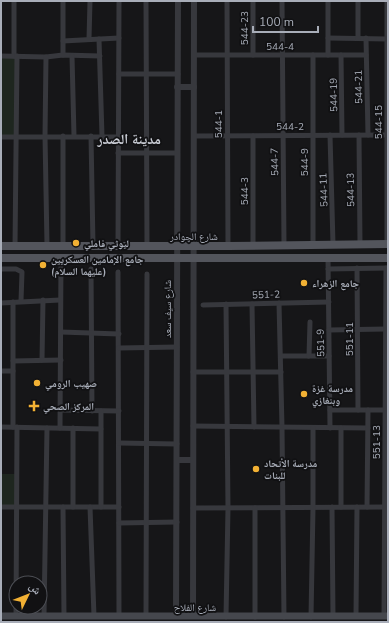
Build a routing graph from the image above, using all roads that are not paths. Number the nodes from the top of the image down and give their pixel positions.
1 (14, 1) edge
2 (63, 1) edge
3 (90, 1) edge
4 (119, 1) edge
5 (146, 1) edge
6 (178, 1) edge
7 (194, 1) edge
8 (227, 1) edge
9 (253, 1) edge
10 (282, 1) edge
11 (328, 1) edge
12 (358, 1) edge
13 (387, 1) edge
14 (119, 38) junction
15 (328, 38) junction
16 (358, 38) junction
17 (366, 38) junction
18 (88, 39) junction
19 (99, 39) junction
20 (387, 39) junction
21 (63, 41) junction
22 (63, 54) junction
23 (194, 55) junction
24 (227, 55) junction
25 (253, 55) junction
26 (282, 55) junction
27 (313, 55) junction
28 (328, 55) junction
29 (341, 55) junction
30 (366, 55) junction
31 (1, 56) edge
32 (15, 56) junction
33 (72, 56) junction
34 (100, 56) junction
35 (46, 57) junction
36 (119, 74) junction
37 (146, 74) junction
38 (178, 74) junction
39 (387, 75) edge
40 (178, 87) junction
41 (194, 87) junction
42 (313, 135) junction
43 (330, 135) junction
44 (342, 135) junction
45 (359, 135) junction
46 (368, 135) junction
47 (387, 135) junction
48 (45, 136) junction
49 (63, 136) junction
50 (74, 136) junction
51 (91, 136) junction
52 (102, 136) junction
53 (118, 136) junction
54 (194, 136) junction
55 (228, 136) junction
56 (253, 136) junction
57 (283, 136) junction
58 (1, 137) edge
59 (15, 137) junction
60 (177, 152) junction
61 (388, 152) edge
62 (118, 153) junction
63 (147, 153) junction
64 (333, 244) junction
65 (360, 244) junction
66 (388, 244) edge
67 (63, 245) junction
68 (93, 245) junction
69 (284, 245) junction
70 (313, 245) junction
71 (1, 246) edge
72 (15, 246) junction
73 (47, 246) junction
74 (118, 246) junction
75 (147, 246) junction
76 (177, 246) junction
77 (193, 246) junction
78 (228, 246) junction
79 (253, 246) junction
80 (1, 258) edge
81 (61, 258) junction
82 (177, 258) junction
83 (193, 258) junction
84 (328, 258) junction
85 (388, 258) edge
86 (357, 268) junction
87 (387, 268) edge
88 (1, 269) edge
89 (91, 269) dead end
90 (328, 269) junction
91 (118, 272) dead end
92 (147, 274) dead end
93 (42, 300) junction
94 (60, 300) junction
95 (21, 301) junction
96 (14, 302) junction
97 (329, 302) junction
98 (1, 303) edge
99 (279, 303) junction
100 (226, 304) junction
101 (252, 304) junction
102 (203, 305) dead end
103 (310, 322) dead end
104 (386, 329) junction
105 (329, 330) junction
106 (358, 330) junction
107 (60, 332) junction
108 (91, 333) junction
109 (118, 334) junction
110 (146, 347) junction
111 (177, 347) junction
112 (119, 348) junction
113 (387, 349) edge
114 (280, 356) junction
115 (309, 356) junction
116 (330, 356) junction
117 (42, 360) junction
118 (60, 360) junction
119 (13, 361) junction
120 (387, 370) edge
121 (1, 371) edge
122 (13, 371) junction
123 (193, 372) junction
124 (226, 372) junction
125 (252, 372) junction
126 (281, 372) junction
127 (60, 410) junction
128 (330, 410) junction
129 (358, 410) junction
130 (368, 410) junction
131 (385, 410) junction
132 (92, 411) junction
133 (101, 411) junction
134 (119, 411) junction
135 (193, 426) junction
136 (1, 427) edge
137 (15, 427) junction
138 (226, 427) junction
139 (254, 427) junction
140 (46, 428) junction
141 (60, 428) junction
142 (73, 428) junction
143 (282, 428) junction
144 (313, 428) junction
145 (330, 428) junction
146 (341, 428) junction
147 (368, 428) junction
148 (101, 429) junction
149 (119, 443) junction
150 (146, 443) junction
151 (387, 443) edge
152 (177, 444) junction
153 (177, 460) junction
154 (193, 460) junction
155 (1, 507) edge
156 (16, 507) junction
157 (46, 507) junction
158 (63, 507) junction
159 (73, 507) junction
160 (90, 507) junction
161 (100, 507) junction
162 (119, 507) junction
163 (332, 507) junction
164 (341, 507) junction
165 (357, 507) junction
166 (367, 507) junction
167 (385, 507) junction
168 (193, 508) junction
169 (228, 508) junction
170 (255, 508) junction
171 (283, 508) junction
172 (313, 508) junction
173 (176, 522) junction
174 (119, 523) junction
175 (146, 523) junction
176 (386, 524) edge
177 (1, 616) edge
178 (16, 616) junction
179 (44, 616) junction
180 (64, 616) junction
181 (94, 616) junction
182 (120, 616) junction
183 (146, 616) junction
184 (176, 616) junction
185 (193, 616) junction
186 (311, 616) junction
187 (333, 616) junction
188 (356, 616) junction
189 (386, 616) edge
190 (226, 617) junction
191 (255, 617) junction
192 (284, 617) junction

1 - 32 street
2 - 21 street
3 - 18 street
4 - 14 street
5 - 37 street
6 - 38 street, شارع سيف سعد
7 - 23 street
8 - 24 street, 544-1
9 - 25 street, 544-23
10 - 26 street, 544-7
11 - 15 street
12 - 16 street
13 - 20 street, 544-15
14 - 19 street
14 - 36 street
15 - 16 street
15 - 28 street
16 - 17 street
17 - 20 street
17 - 30 street, 544-21
18 - 19 street
18 - 21 street
19 - 34 street
20 - 39 street, 544-15
21 - 22 street
22 - 33 street
22 - 35 street
23 - 24 street, 544-4
23 - 41 street
24 - 25 street, 544-4
24 - 55 street, 544-1
25 - 26 street, 544-4
26 - 27 street, 544-4
26 - 57 street, 544-7
27 - 28 street, 544-4
27 - 42 street, 544-9
28 - 29 street, 544-4
29 - 30 street, 544-4
29 - 44 street, 544-19
30 - 46 street, 544-21
31 - 32 street
32 - 35 street
32 - 59 street
33 - 34 street
33 - 50 street
34 - 52 street
35 - 48 street
36 - 37 street
36 - 53 street
37 - 38 street
37 - 63 street
38 - 40 street, شارع سيف سعد
39 - 47 street, 544-15
40 - 41 street
40 - 60 street, شارع سيف سعد
41 - 54 street
42 - 43 street, 544-2
42 - 57 street, 544-2
42 - 70 street, 544-9
43 - 44 street, 544-2
43 - 64 street, 544-11
44 - 45 street, 544-2
45 - 46 street, 544-2
45 - 65 street, 544-13
46 - 47 street, 544-2
47 - 61 street, 544-15
48 - 49 street
48 - 59 street
48 - 73 street
49 - 50 street
49 - 67 street
50 - 51 street
51 - 52 street
51 - 68 street
52 - 53 street
53 - 62 street
54 - 55 street, 544-2
54 - 77 street
55 - 56 street, 544-2
55 - 78 street, 544-1
56 - 57 street, 544-2
56 - 79 street, 544-3
57 - 69 street, 544-7
58 - 59 street
59 - 72 street
60 - 63 street
60 - 76 street, شارع سيف سعد
61 - 66 street, 544-15
62 - 63 street
62 - 74 street
63 - 75 street
64 - 65 main road, شارع الچوادر
64 - 70 main road, شارع الچوادر
65 - 66 main road, شارع الچوادر
67 - 68 main road, شارع الچوادر
67 - 73 main road, شارع الچوادر
68 - 74 main road, شارع الچوادر
69 - 70 main road, شارع الچوادر
69 - 79 main road, شارع الچوادر
71 - 72 main road, شارع الچوادر
72 - 73 main road, شارع الچوادر
74 - 75 main road, شارع الچوادر
75 - 76 main road, شارع الچوادر
76 - 77 main road, شارع الچوادر
76 - 82 street, شارع سيف سعد
77 - 78 main road, شارع الچوادر
77 - 83 street
78 - 79 main road, شارع الچوادر
80 - 81 main road
81 - 82 main road
81 - 94 street
82 - 83 main road
82 - 111 street, شارع سيف سعد
83 - 84 main road
83 - 123 street
84 - 85 main road
84 - 90 street, 551-9
86 - 87 street
86 - 90 street
86 - 106 street, 551-11
87 - 104 street, 551-13
88 - 95 street
89 - 108 street
90 - 97 street, 551-9
91 - 109 street
92 - 110 street
93 - 94 street
93 - 95 street
93 - 117 street
94 - 107 street
95 - 96 street
96 - 98 street
96 - 119 street
97 - 99 street, 551-2
97 - 105 street, 551-9
99 - 101 street, 551-2
99 - 114 street
100 - 101 street, 551-2
100 - 102 street, 551-2
100 - 124 street
101 - 125 street
103 - 115 street
104 - 106 street
104 - 113 street, 551-13
105 - 106 street
105 - 116 street, 551-9
106 - 129 street, 551-11
107 - 108 street
107 - 118 street
108 - 109 street
108 - 132 street
109 - 112 street
110 - 111 street
110 - 112 street
110 - 150 street
111 - 152 street, شارع سيف سعد
112 - 134 street
113 - 120 street, 551-13
114 - 115 street
114 - 126 street
115 - 116 street
116 - 128 street, 551-9
117 - 118 street
117 - 119 street
118 - 127 street
119 - 122 street
120 - 131 street, 551-13
121 - 122 street
122 - 137 street
123 - 124 street
123 - 135 street
124 - 125 street
124 - 138 street
125 - 126 street
125 - 139 street
126 - 143 street
127 - 132 street
127 - 141 street
128 - 129 street
128 - 145 street, 551-9
129 - 130 street
130 - 131 street
130 - 147 street
131 - 151 street, 551-13
132 - 133 street
133 - 134 street
133 - 148 street
134 - 149 street
135 - 138 street
135 - 154 street
136 - 137 street
137 - 140 street
137 - 156 street
138 - 139 street
138 - 169 street
139 - 143 street
140 - 141 street
140 - 157 street
141 - 142 street
142 - 148 street
142 - 159 street
143 - 144 street
143 - 171 street
144 - 145 street
144 - 172 street
145 - 146 street
146 - 147 street
146 - 164 street
147 - 166 street
148 - 161 street
149 - 150 street
149 - 162 street
150 - 152 street
150 - 175 street
151 - 167 street, 551-13
152 - 153 street, شارع سيف سعد
153 - 154 street
153 - 173 street, شارع سيف سعد
154 - 168 street
155 - 156 street
156 - 157 street
156 - 178 street
157 - 158 street
157 - 179 street
158 - 159 street
158 - 180 street
159 - 160 street
160 - 161 street
160 - 181 street
161 - 162 street
162 - 174 street
163 - 164 street
163 - 172 street
163 - 187 street
164 - 165 street
165 - 166 street
165 - 188 street
166 - 167 street
167 - 176 street, 551-13
168 - 169 street
168 - 185 street
169 - 170 street
169 - 190 street
170 - 171 street
170 - 191 street
171 - 172 street
171 - 192 street
172 - 186 street
173 - 175 street
173 - 184 street, شارع سيف سعد
174 - 175 street
174 - 182 street
175 - 183 street
176 - 189 street, 551-13
177 - 178 main road, شارع الفلاح
178 - 179 main road, شارع الفلاح
179 - 180 main road, شارع الفلاح
180 - 181 main road, شارع الفلاح
181 - 182 main road, شارع الفلاح
182 - 183 main road, شارع الفلاح
183 - 184 main road, شارع الفلاح
184 - 185 main road, شارع الفلاح
185 - 190 main road, شارع الفلاح
186 - 187 main road, شارع الفلاح
186 - 192 main road, شارع الفلاح
187 - 188 main road, شارع الفلاح
188 - 189 main road, شارع الفلاح
190 - 191 main road, شارع الفلاح
191 - 192 main road, شارع الفلاح

